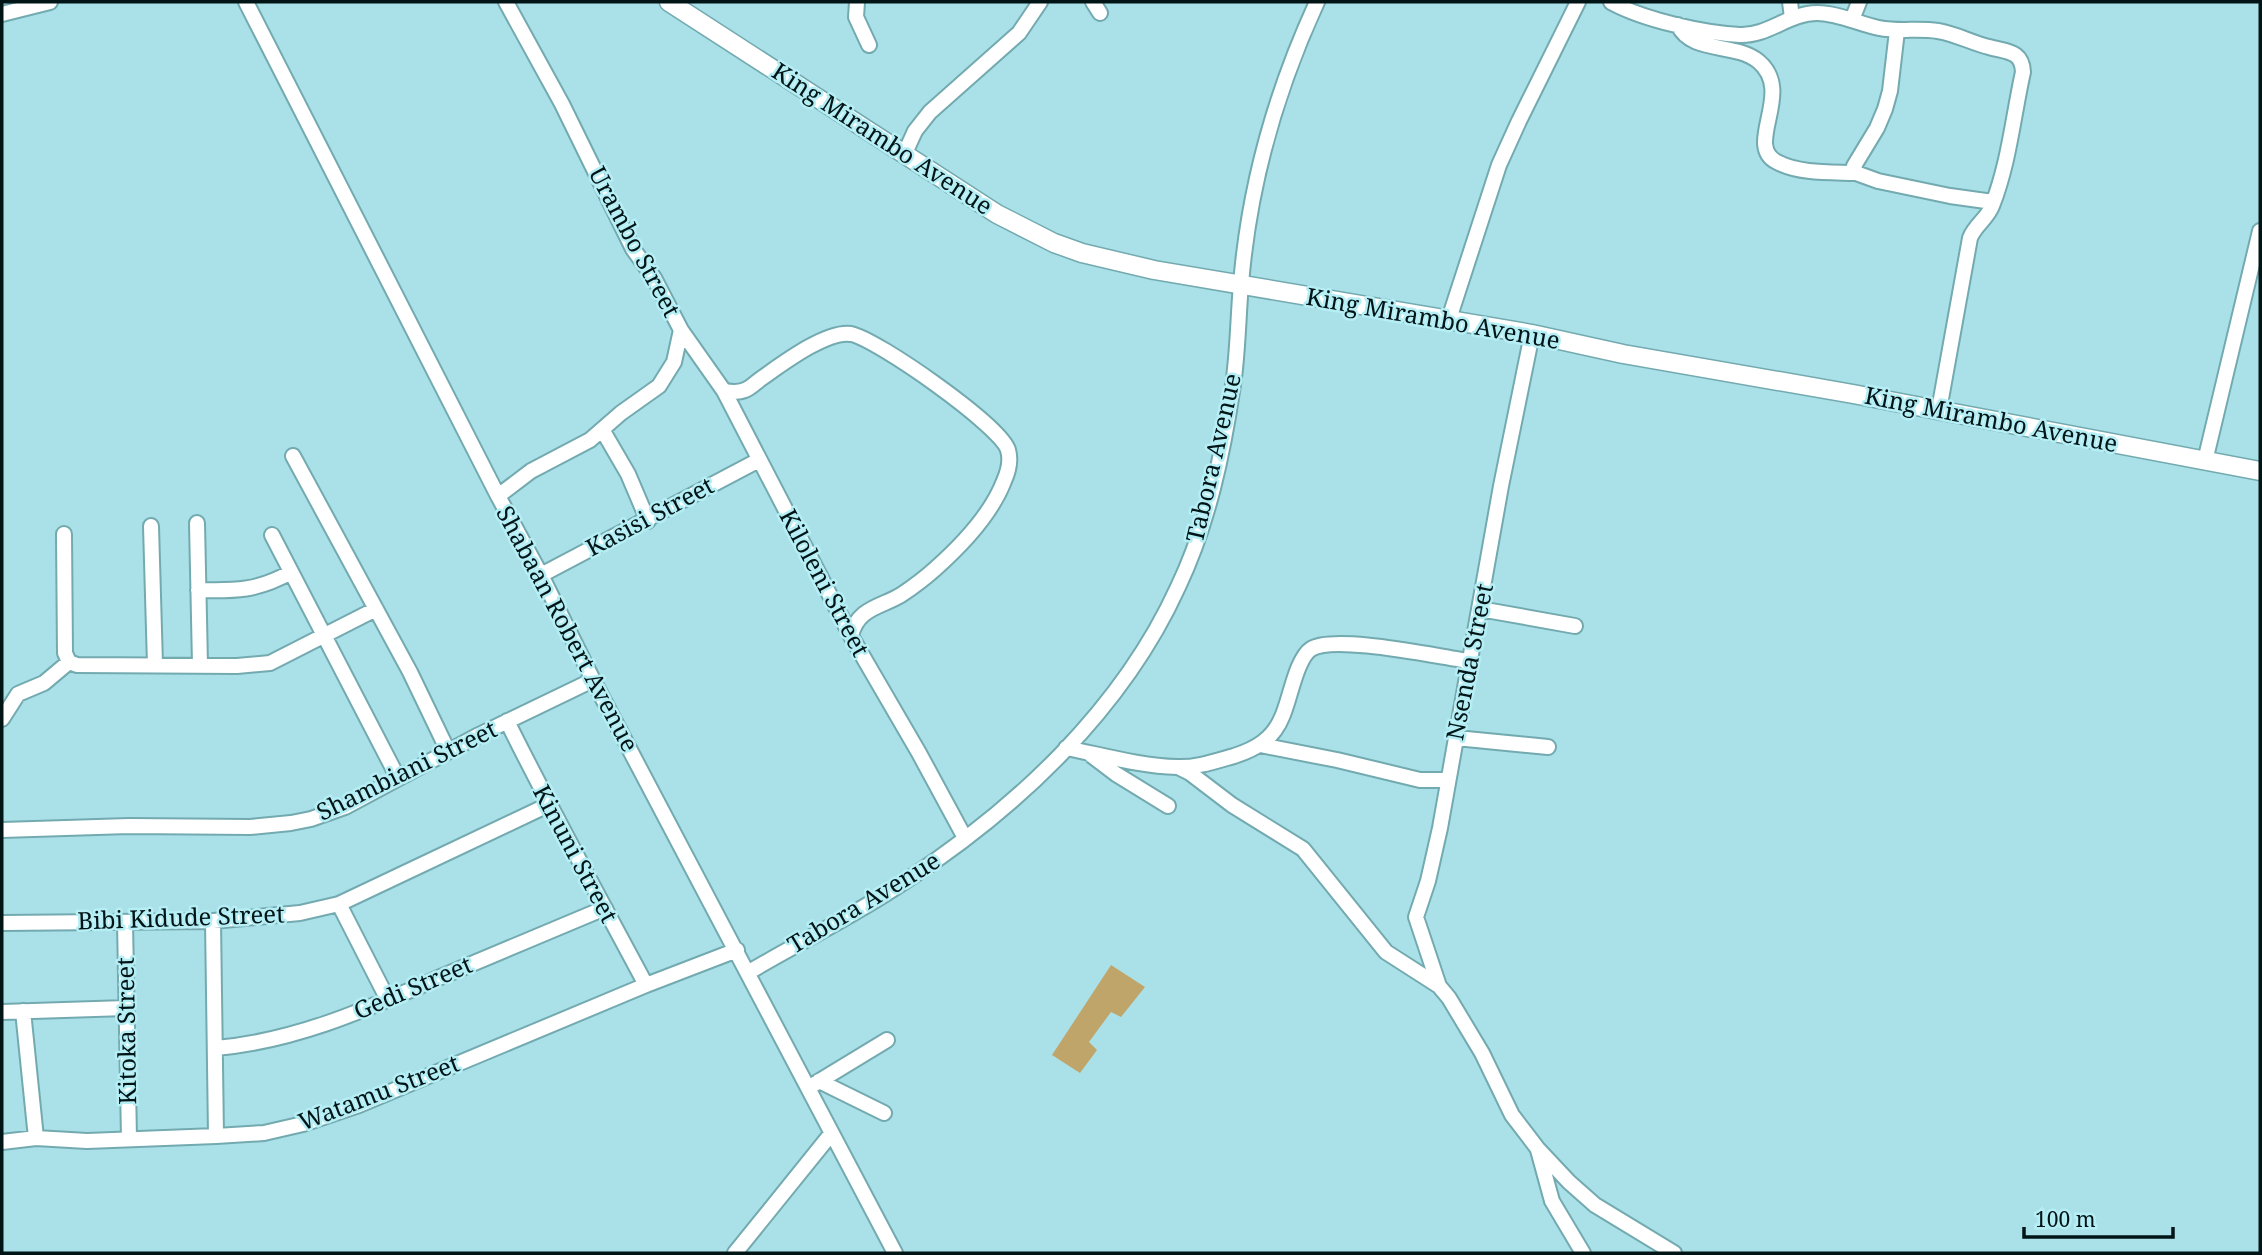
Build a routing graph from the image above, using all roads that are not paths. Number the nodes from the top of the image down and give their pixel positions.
1 (50, 2) edge
2 (246, 2) edge
3 (506, 2) edge
4 (670, 2) edge
5 (857, 2) edge
6 (1040, 2) edge
7 (1317, 2) edge
8 (1611, 2) edge
9 (1790, 2) edge
10 (1859, 2) edge
11 (1573, 3) edge
12 (2, 14) edge
13 (1792, 18) junction
14 (1852, 20) junction
15 (1678, 24) junction
16 (1898, 31) junction
17 (869, 45) dead end
18 (905, 153) junction
19 (1856, 173) junction
20 (1993, 202) junction
21 (2260, 231) edge
22 (1241, 284) junction
23 (1449, 319) junction
24 (681, 330) junction
25 (1532, 334) junction
26 (747, 389) junction
27 (724, 391) junction
28 (1939, 410) junction
29 (735, 413) junction
30 (603, 431) junction
31 (293, 456) dead end
32 (760, 460) junction
33 (2205, 461) junction
34 (2260, 471) edge
35 (498, 496) junction
36 (648, 521) junction
37 (197, 523) dead end
38 (151, 526) dead end
39 (64, 534) dead end
40 (272, 535) dead end
41 (291, 572) junction
42 (541, 575) junction
43 (198, 590) junction
44 (834, 602) junction
45 (376, 609) junction
46 (1480, 609) junction
47 (865, 611) junction
48 (1574, 626) dead end
49 (324, 636) junction
50 (851, 636) junction
51 (1470, 661) junction
52 (69, 662) junction
53 (155, 665) junction
54 (200, 665) junction
55 (593, 680) junction
56 (2, 719) edge
57 (507, 721) junction
58 (1456, 738) junction
59 (1260, 745) junction
60 (1548, 747) dead end
61 (1066, 748) junction
62 (448, 751) junction
63 (1087, 752) junction
64 (1178, 767) junction
65 (398, 778) junction
66 (1448, 780) junction
67 (548, 805) junction
68 (1168, 806) dead end
69 (2, 830) edge
70 (965, 838) junction
71 (339, 904) junction
72 (605, 908) junction
73 (213, 921) junction
74 (125, 922) junction
75 (2, 923) edge
76 (737, 950) junction
77 (749, 972) junction
78 (646, 985) junction
79 (1439, 986) junction
80 (388, 1000) junction
81 (126, 1008) junction
82 (23, 1011) junction
83 (2, 1012) edge
84 (887, 1040) dead end
85 (216, 1048) junction
86 (814, 1084) junction
87 (884, 1113) dead end
88 (831, 1134) junction
89 (216, 1136) junction
90 (36, 1138) junction
91 (129, 1139) junction
92 (2, 1142) edge
93 (1538, 1149) junction
94 (735, 1253) edge
95 (895, 1253) edge
96 (1583, 1253) edge
97 (1674, 1253) edge

1 - 12 street
2 - 35 street, Shabaan Robert Avenue
3 - 24 street, Urambo Street
4 - 18 main road, King Mirambo Avenue
5 - 17 street
6 - 18 street
7 - 22 street, Tabora Avenue
8 - 15 street
9 - 13 street
10 - 14 street
11 - 23 street
13 - 14 street
13 - 15 street
14 - 16 street
15 - 19 street
16 - 19 street
16 - 20 street
18 - 22 main road, King Mirambo Avenue
19 - 20 street
20 - 28 street
21 - 33 street
22 - 23 main road, King Mirambo Avenue
22 - 61 street, Tabora Avenue
23 - 25 main road, King Mirambo Avenue
24 - 27 street, Kiloleni Street
24 - 30 street, Urambo Street
25 - 28 main road, King Mirambo Avenue
25 - 46 street, Nsenda Street
26 - 27 street
26 - 29 street
26 - 47 street
27 - 29 street, Kiloleni Street
28 - 33 main road, King Mirambo Avenue
29 - 32 street, Kiloleni Street
30 - 35 street, Urambo Street
30 - 36 street
31 - 45 street
32 - 36 street, Kasisi Street
32 - 44 street, Kiloleni Street
33 - 34 main road, King Mirambo Avenue
35 - 42 street, Shabaan Robert Avenue
36 - 42 street, Kasisi Street
37 - 43 street
38 - 53 street
39 - 52 street
40 - 41 street
41 - 43 street
41 - 49 street
42 - 55 street, Shabaan Robert Avenue
43 - 54 street
44 - 47 street
44 - 50 street, Kiloleni Street
45 - 49 street
45 - 62 street
46 - 48 street
46 - 51 street, Nsenda Street
47 - 50 street
49 - 54 street
49 - 65 street
50 - 70 street, Kiloleni Street
51 - 58 street, Nsenda Street
51 - 59 street
52 - 53 street
52 - 56 street
53 - 54 street
55 - 57 street, Shambiani Street
55 - 76 street, Shabaan Robert Avenue
57 - 62 street, Shambiani Street
57 - 67 street, Kinuni Street
58 - 60 street
58 - 66 street, Nsenda Street
59 - 64 street
59 - 66 street
61 - 63 street
61 - 70 street, Tabora Avenue
62 - 65 street, Shambiani Street
63 - 64 street
63 - 68 street
64 - 79 street
65 - 69 street, Shambiani Street
66 - 79 street, Nsenda Street
67 - 71 street, Bibi Kidude Street
67 - 72 street, Kinuni Street
70 - 77 street, Tabora Avenue
71 - 73 street, Bibi Kidude Street
71 - 80 street
72 - 78 street, Kinuni Street
72 - 80 street, Gedi Street
73 - 74 street, Bibi Kidude Street
73 - 85 street
74 - 75 street, Bibi Kidude Street
74 - 81 street, Kitoka Street
76 - 77 street, Shabaan Robert Avenue
76 - 78 street, Watamu Street
77 - 86 street, Shabaan Robert Avenue
78 - 89 street, Watamu Street
79 - 93 street
80 - 85 street, Gedi Street
81 - 82 street
81 - 91 street, Kitoka Street
82 - 83 street
82 - 90 street
84 - 86 street
85 - 89 street
86 - 87 street
86 - 88 street, Shabaan Robert Avenue
88 - 94 street
88 - 95 street, Shabaan Robert Avenue
89 - 91 street, Watamu Street
90 - 91 street, Watamu Street
90 - 92 street, Watamu Street
93 - 96 street
93 - 97 street

